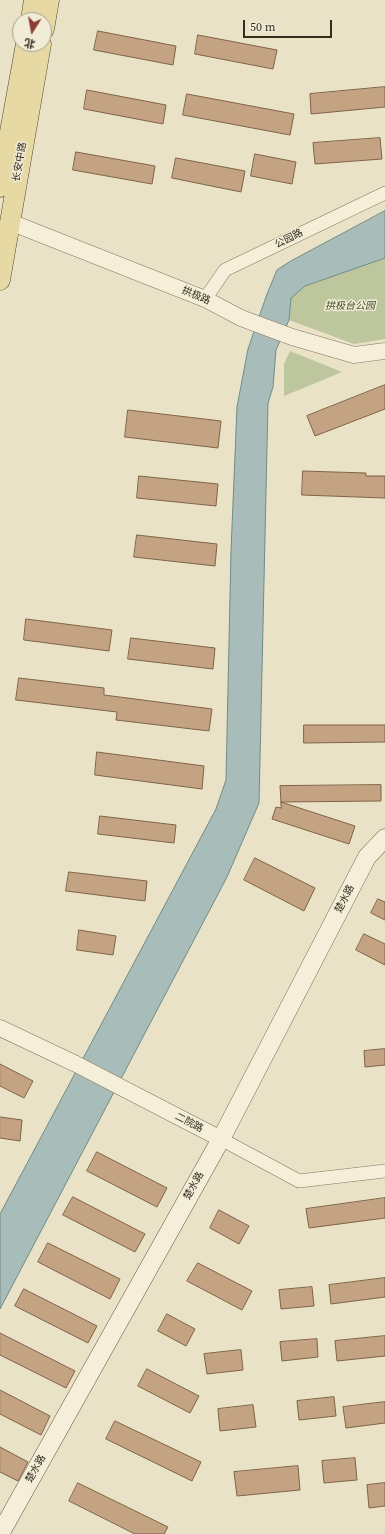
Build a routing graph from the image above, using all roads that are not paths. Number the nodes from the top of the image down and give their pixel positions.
1 (34, 0) edge
2 (49, 0) edge
3 (32, 12) edge
4 (47, 12) edge
5 (25, 52) edge
6 (39, 52) edge
7 (0, 187) edge
8 (385, 193) edge
9 (5, 221) edge
10 (0, 280) edge
11 (205, 299) junction
12 (385, 351) edge
13 (385, 838) edge
14 (0, 1028) edge
15 (221, 1139) junction
16 (385, 1171) edge
17 (0, 1534) edge

1 - 3 main road
2 - 4 main road
5 - 7 main road, 长安中路
6 - 9 main road, 长安中路
8 - 11 street, 公园路
9 - 10 main road, 长安中路
9 - 11 street, 拱极路
11 - 12 street, 拱极路
13 - 15 main road, 楚水路
14 - 15 street, 二院路
15 - 16 street, 二院路
15 - 17 main road, 楚水路

